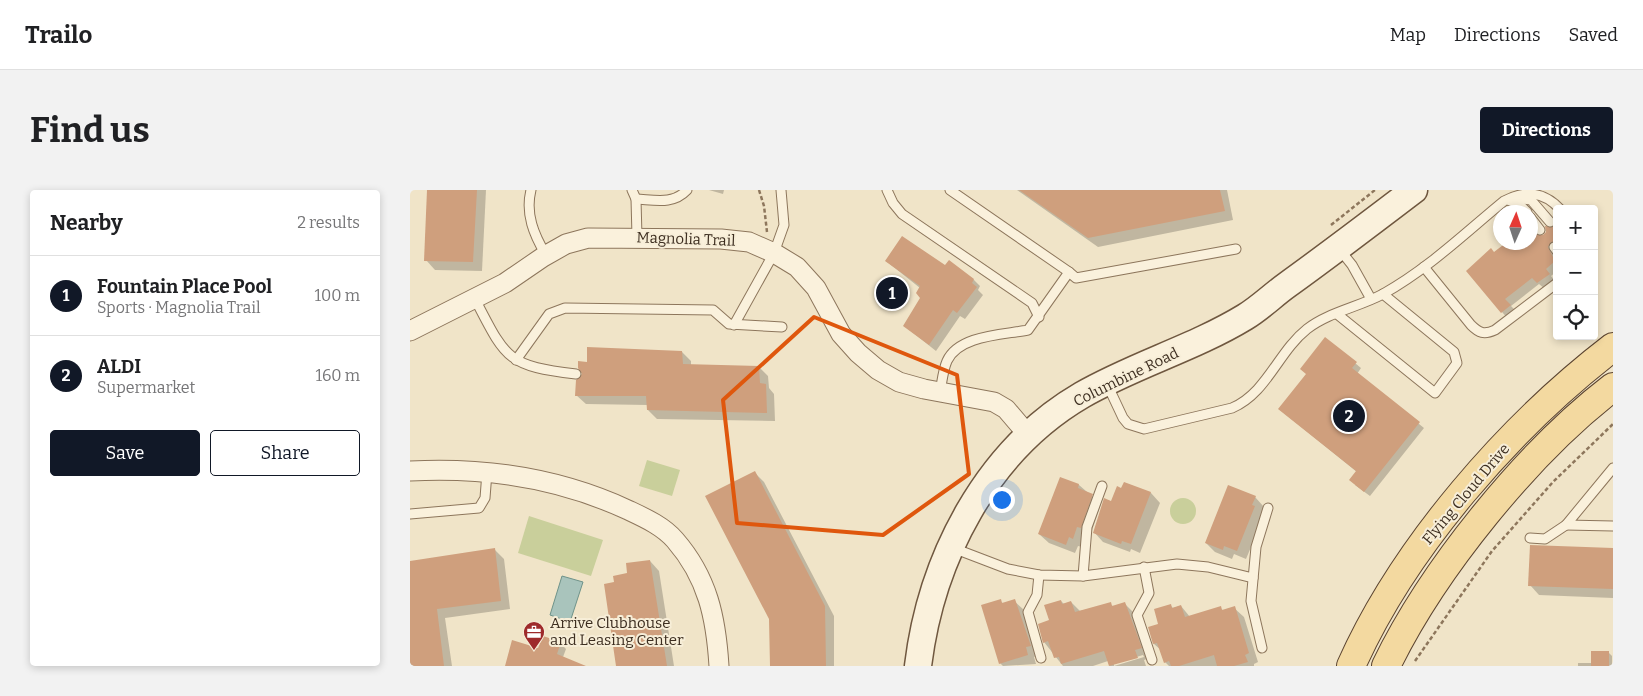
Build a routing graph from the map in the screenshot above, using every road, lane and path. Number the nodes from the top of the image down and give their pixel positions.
1 (531, 190) edge
2 (632, 190) edge
3 (687, 190) edge
4 (759, 190) edge
5 (781, 190) edge
6 (887, 190) edge
7 (950, 190) edge
8 (1414, 190) edge
9 (636, 199) junction
10 (1504, 201) junction
11 (1520, 205) edge
12 (1555, 205) edge
13 (1550, 222) dead end
14 (1538, 227) edge
15 (1540, 230) dead end
16 (767, 232) dead end
17 (637, 237) junction
18 (1338, 248) junction
19 (1236, 249) dead end
20 (774, 253) junction
21 (546, 255) junction
22 (1424, 267) junction
23 (1069, 272) junction
24 (1553, 285) edge
25 (1383, 294) junction
26 (475, 299) junction
27 (1371, 299) junction
28 (1337, 314) junction
29 (1039, 317) junction
30 (734, 325) junction
31 (782, 327) dead end
32 (410, 331) edge
33 (1613, 347) edge
34 (516, 360) junction
35 (576, 374) dead end
36 (1107, 383) junction
37 (1613, 387) edge
38 (940, 392) junction
39 (1613, 424) edge
40 (1030, 436) junction
41 (1613, 468) edge
42 (410, 471) edge
43 (487, 472) junction
44 (1102, 486) dead end
45 (1268, 508) dead end
46 (410, 514) edge
47 (1566, 525) junction
48 (1613, 526) edge
49 (1530, 538) dead end
50 (950, 548) junction
51 (1144, 567) junction
52 (1039, 575) junction
53 (1083, 576) junction
54 (1254, 578) junction
55 (1262, 648) dead end
56 (1042, 658) dead end
57 (1152, 660) dead end
58 (720, 666) edge
59 (918, 666) edge
60 (1351, 666) edge
61 (1386, 666) edge
62 (1411, 666) edge

1 - 21 lane
2 - 9 lane
3 - 9 lane
4 - 16 path
5 - 20 lane
6 - 29 lane
7 - 23 lane
8 - 18 street, Columbine Road
9 - 17 lane
10 - 11 lane
10 - 12 lane
10 - 13 lane
10 - 22 lane
14 - 15 lane
17 - 20 street, Magnolia Trail
17 - 21 street, Magnolia Trail
18 - 27 lane
18 - 36 street, Columbine Road
19 - 23 lane
20 - 30 lane
20 - 38 street, Magnolia Trail
21 - 26 street, Magnolia Trail
22 - 24 lane
22 - 25 lane
23 - 29 lane
25 - 27 lane
25 - 28 lane
26 - 32 street, Magnolia Trail
26 - 34 lane
27 - 28 lane
28 - 36 lane
29 - 38 lane
30 - 31 lane
30 - 34 lane
33 - 60 main road, Flying Cloud Drive
34 - 35 lane
36 - 40 street, Columbine Road
37 - 61 main road, Flying Cloud Drive
38 - 40 street, Magnolia Trail
39 - 62 path
40 - 50 street, Columbine Road
41 - 47 lane
42 - 43 street
43 - 46 lane
43 - 58 street
44 - 53 lane
45 - 54 lane
47 - 48 lane
47 - 49 lane
50 - 52 lane
50 - 59 street, Columbine Road
51 - 53 lane
51 - 54 lane
51 - 57 lane
52 - 53 lane
52 - 56 lane
54 - 55 lane

